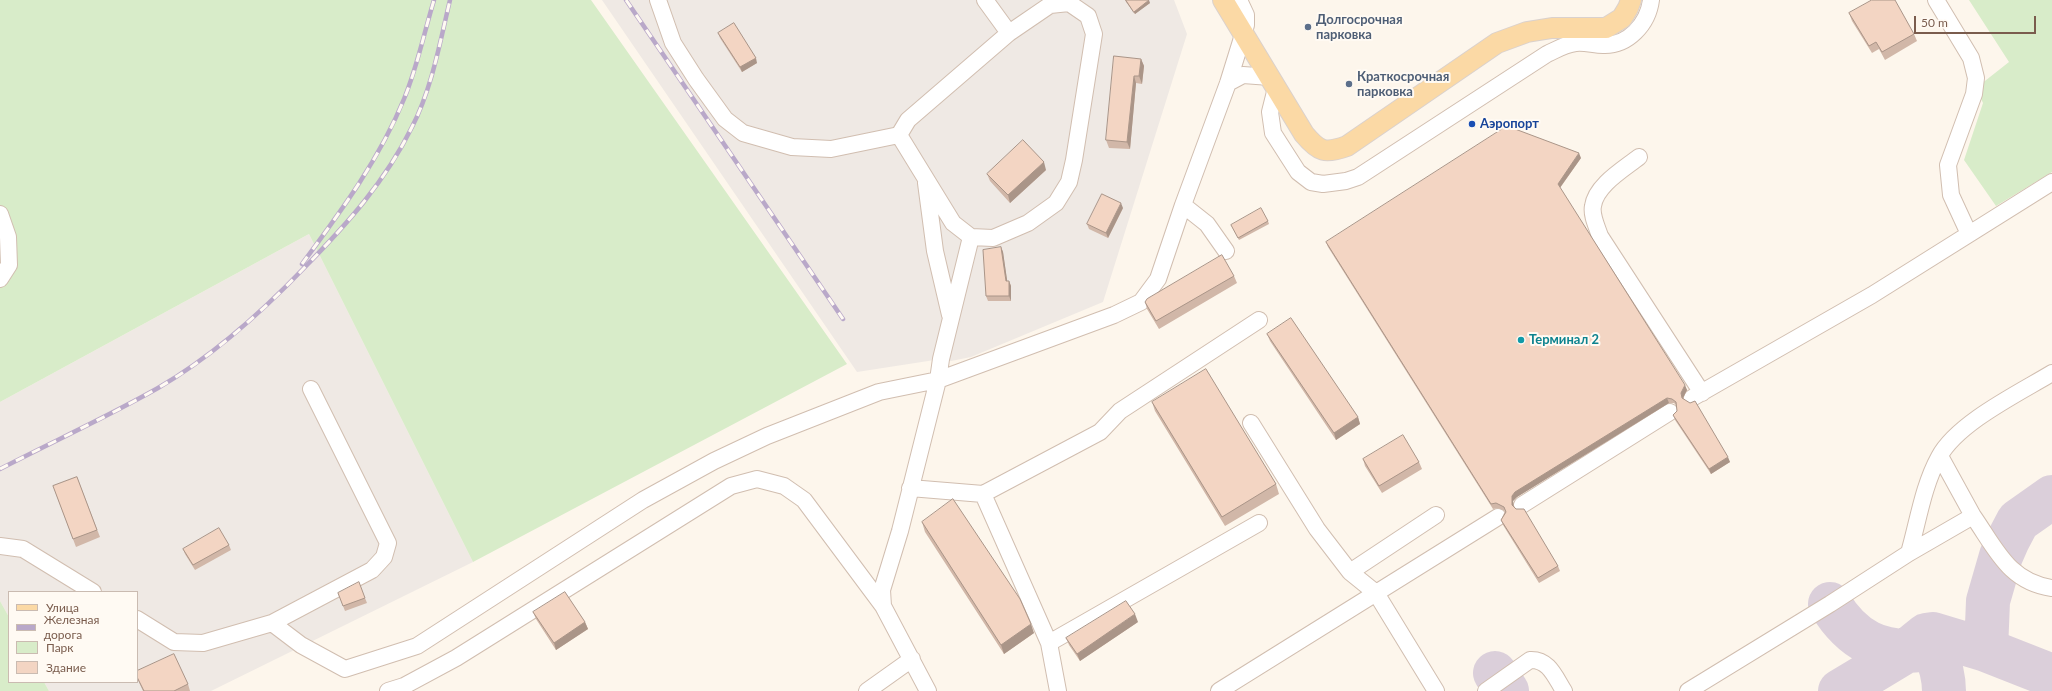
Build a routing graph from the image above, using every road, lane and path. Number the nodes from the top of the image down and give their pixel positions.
1 (658, 0) edge
2 (985, 0) edge
3 (1223, 0) edge
4 (1239, 0) edge
5 (1631, 0) edge
6 (1651, 0) edge
7 (1936, 0) edge
8 (1244, 32) junction
9 (1009, 33) junction
10 (1228, 82) junction
11 (1273, 83) junction
12 (899, 135) junction
13 (1639, 157) dead end
14 (925, 178) junction
15 (2052, 182) edge
16 (1183, 205) junction
17 (0, 214) edge
18 (1969, 234) junction
19 (971, 236) junction
20 (1226, 251) dead end
21 (0, 279) edge
22 (951, 319) junction
23 (1259, 320) dead end
24 (2052, 373) edge
25 (938, 380) junction
26 (311, 389) dead end
27 (1670, 412) dead end
28 (1251, 423) dead end
29 (1940, 456) junction
30 (910, 488) junction
31 (983, 494) junction
32 (1522, 506) dead end
33 (1436, 515) dead end
34 (1973, 516) junction
35 (1498, 517) dead end
36 (1259, 523) dead end
37 (0, 546) edge
38 (1909, 553) junction
39 (1350, 572) junction
40 (2052, 588) edge
41 (91, 591) edge
42 (1376, 593) junction
43 (883, 606) junction
44 (138, 620) edge
45 (272, 623) junction
46 (1049, 643) junction
47 (912, 660) junction
48 (388, 691) edge
49 (867, 691) edge
50 (928, 691) edge
51 (1058, 691) edge
52 (1219, 691) edge
53 (1436, 691) edge
54 (1486, 691) edge
55 (1564, 691) edge
56 (1688, 691) edge

1 - 12 lane
2 - 9 lane
3 - 8 main road
4 - 8 lane
5 - 11 main road
6 - 11 lane
7 - 18 lane
8 - 10 lane
8 - 11 main road
9 - 12 lane
9 - 19 lane
10 - 11 lane
10 - 16 lane
12 - 14 lane
13 - 18 lane
14 - 19 lane
14 - 22 lane
15 - 18 lane
16 - 20 lane
16 - 25 lane
17 - 21 lane
19 - 22 lane
22 - 25 lane
23 - 31 lane
24 - 29 lane
25 - 30 lane
25 - 45 lane
26 - 45 lane
27 - 32 lane
28 - 39 lane
29 - 34 lane
29 - 38 lane
30 - 31 lane
30 - 43 lane
31 - 46 lane
33 - 39 lane
34 - 38 lane
34 - 40 lane
35 - 42 lane
36 - 46 lane
37 - 41 lane
38 - 56 lane
39 - 42 lane
42 - 52 lane
42 - 53 lane
43 - 47 lane
43 - 48 lane
44 - 45 lane
46 - 51 lane
47 - 49 lane
47 - 50 lane
54 - 55 lane

